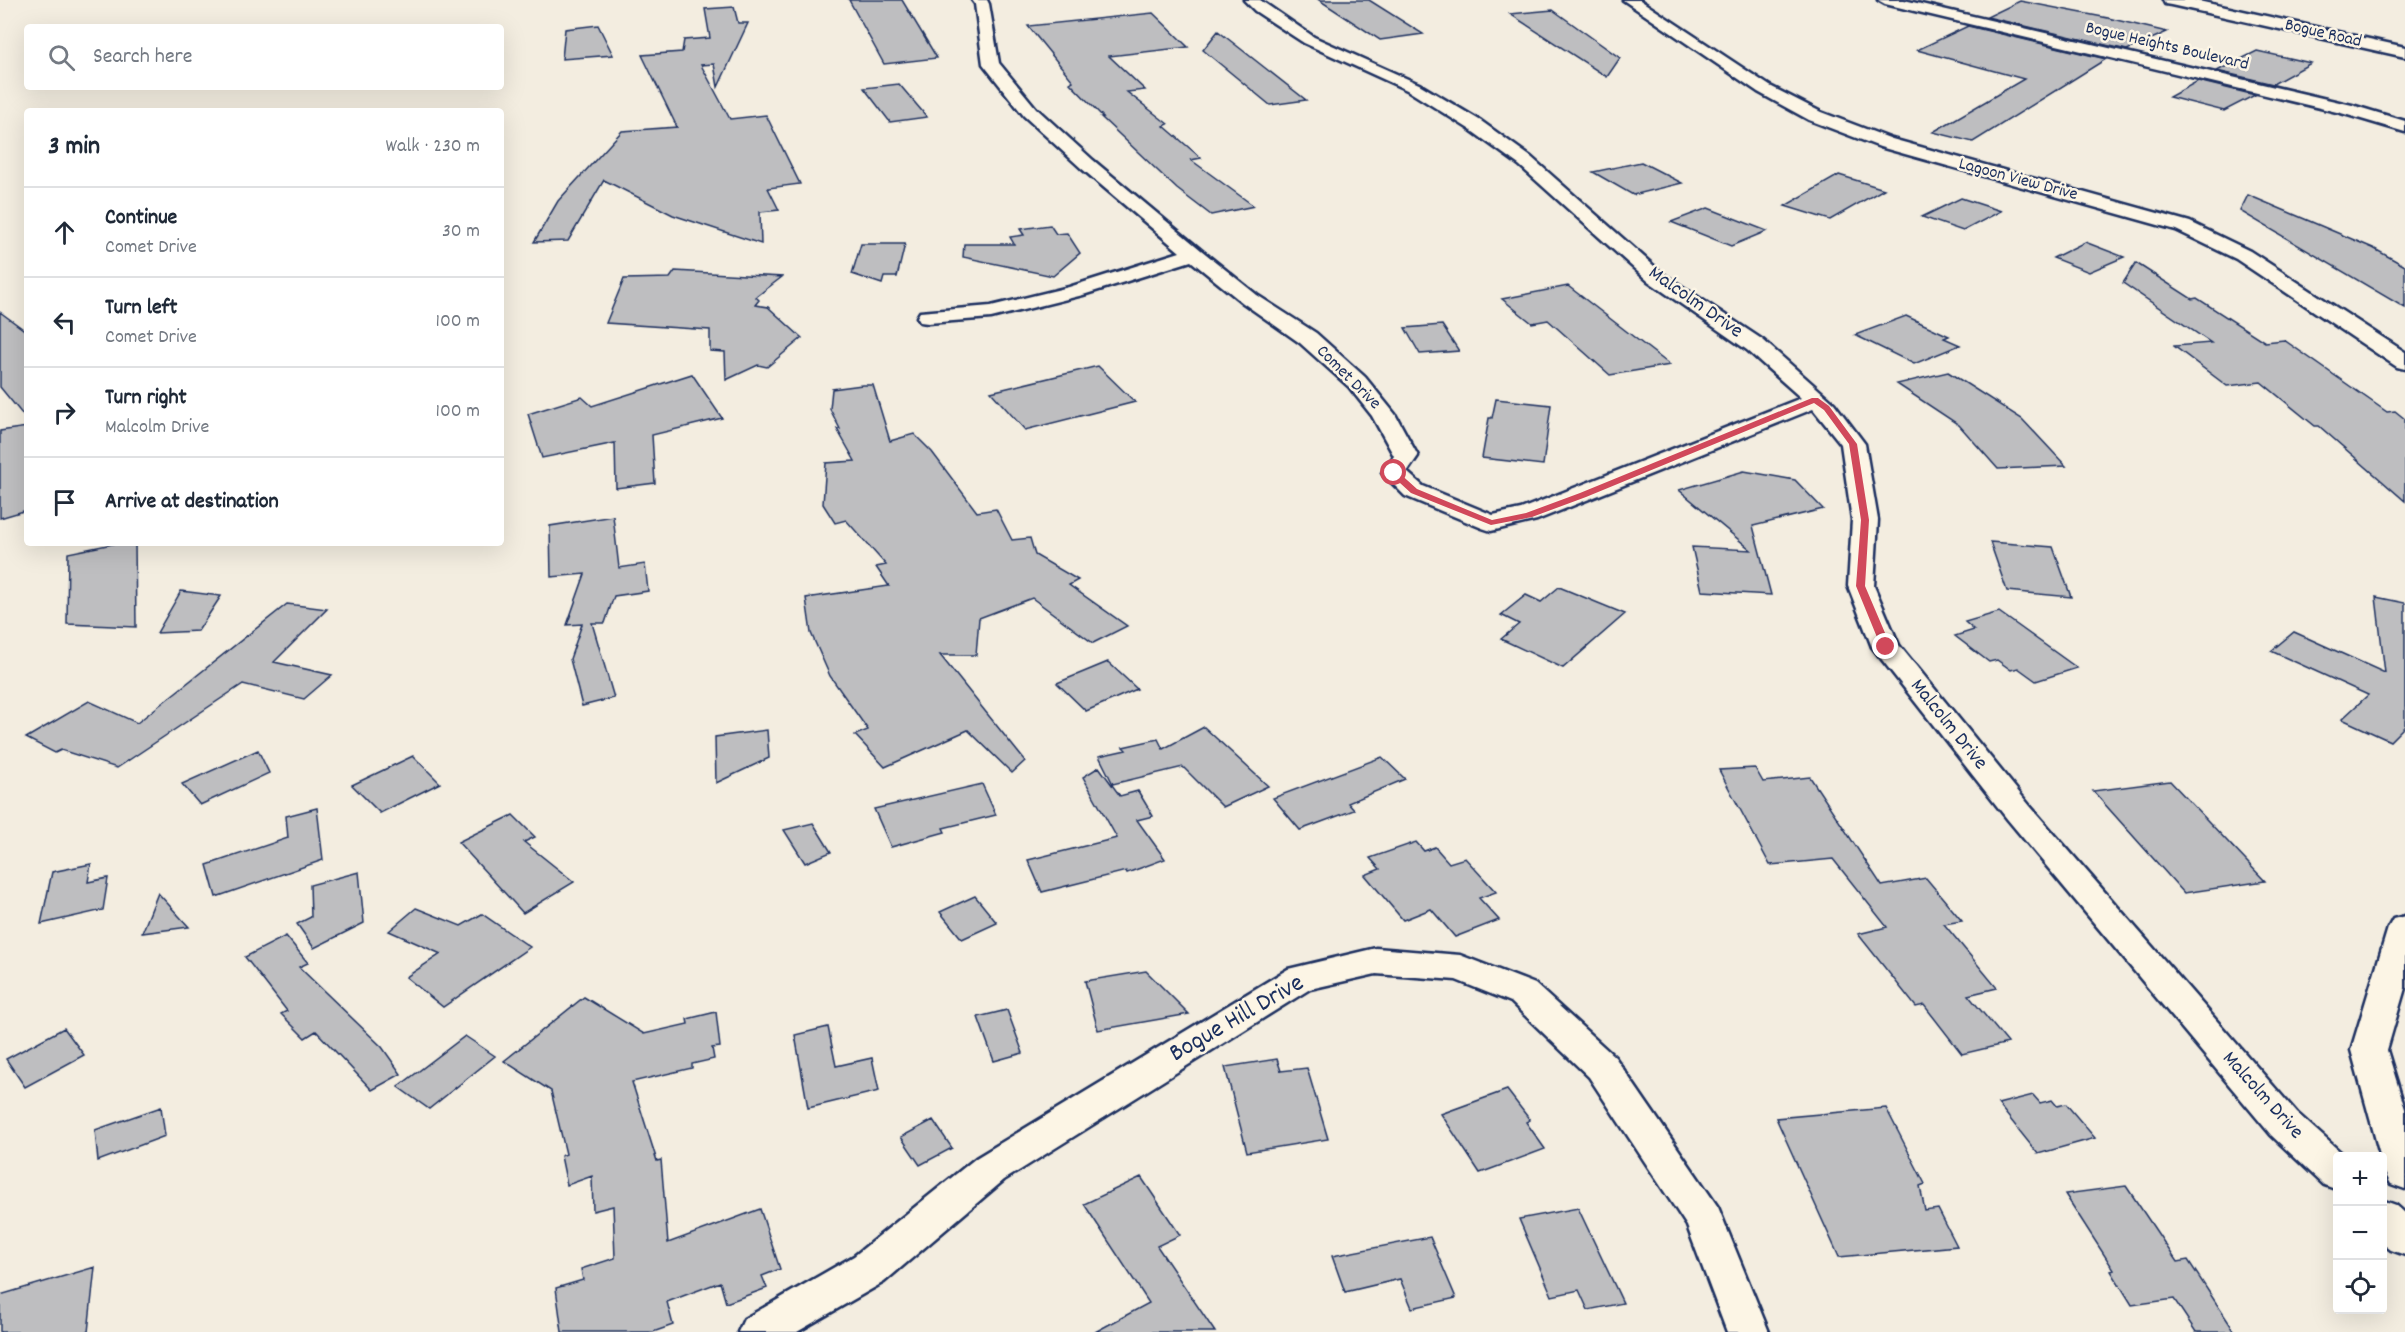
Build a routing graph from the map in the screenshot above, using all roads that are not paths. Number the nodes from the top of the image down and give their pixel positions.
1 (979, 0) edge
2 (1251, 0) edge
3 (1630, 0) edge
4 (1885, 0) edge
5 (2171, 0) edge
6 (2208, 0) edge
7 (2405, 43) edge
8 (2405, 52) edge
9 (2405, 127) edge
10 (1194, 254) junction
11 (928, 317) dead end
12 (2405, 362) edge
13 (1815, 400) junction
14 (2405, 928) edge
15 (2333, 1170) edge
16 (2405, 1173) edge
17 (2387, 1222) edge
18 (2405, 1238) edge
19 (759, 1332) edge
20 (1748, 1332) edge

1 - 10 street, Comet Drive
2 - 13 street, Malcolm Drive
3 - 12 street, Lagoon View Drive
4 - 9 street, Bogue Heights Boulevard
5 - 8 main road, Bogue Road
6 - 7 main road, Bogue Road
10 - 11 street
10 - 13 street, Comet Drive
13 - 15 street, Malcolm Drive
14 - 16 street
17 - 18 street
19 - 20 street, Bogue Hill Drive

